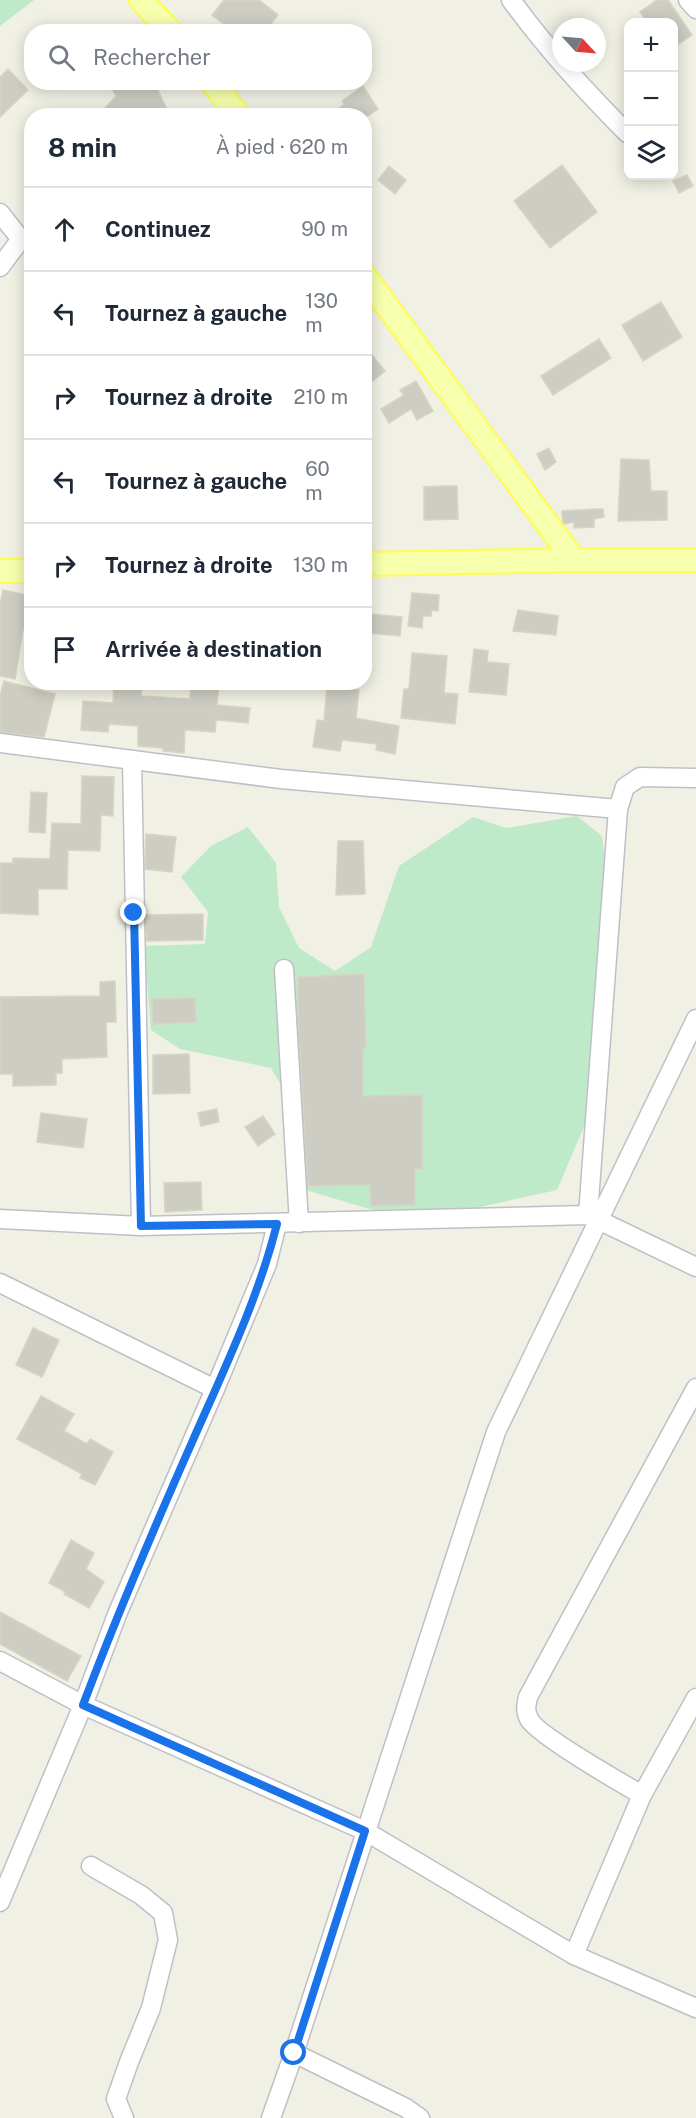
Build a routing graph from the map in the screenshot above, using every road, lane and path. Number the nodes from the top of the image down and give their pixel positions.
1 (141, 0) edge
2 (511, 0) edge
3 (688, 0) edge
4 (696, 9) edge
5 (164, 24) edge
6 (219, 90) edge
7 (233, 108) edge
8 (624, 130) edge
9 (0, 213) edge
10 (0, 267) edge
11 (372, 286) edge
12 (574, 560) junction
13 (696, 560) edge
14 (372, 564) edge
15 (0, 571) edge
16 (24, 571) edge
17 (0, 743) edge
18 (132, 760) junction
19 (696, 778) edge
20 (618, 809) junction
21 (284, 969) dead end
22 (696, 1019) edge
23 (594, 1218) junction
24 (0, 1219) edge
25 (299, 1223) junction
26 (277, 1224) junction
27 (141, 1226) junction
28 (696, 1267) edge
29 (0, 1283) edge
30 (696, 1388) edge
31 (215, 1389) junction
32 (0, 1661) edge
33 (696, 1698) edge
34 (83, 1705) junction
35 (642, 1796) junction
36 (365, 1831) junction
37 (91, 1866) dead end
38 (0, 1902) edge
39 (574, 1955) junction
40 (696, 2008) edge
41 (294, 2053) junction
42 (124, 2118) edge
43 (271, 2118) edge
44 (420, 2118) edge

1 - 5 main road
2 - 8 street
3 - 4 street
6 - 7 main road
9 - 10 street
11 - 12 main road
12 - 13 main road
12 - 14 main road
15 - 16 main road
17 - 18 street
18 - 20 street
18 - 27 street
19 - 20 street
20 - 23 street
21 - 25 street
22 - 23 street
23 - 25 street
23 - 28 street
23 - 36 street
24 - 27 street
25 - 26 street
26 - 27 street
26 - 31 street
29 - 31 street
30 - 35 street
31 - 34 street
32 - 34 street
33 - 35 street
34 - 36 street
34 - 38 street
35 - 39 street
36 - 39 street
36 - 41 street
37 - 42 street
39 - 40 street
41 - 43 street
41 - 44 street

